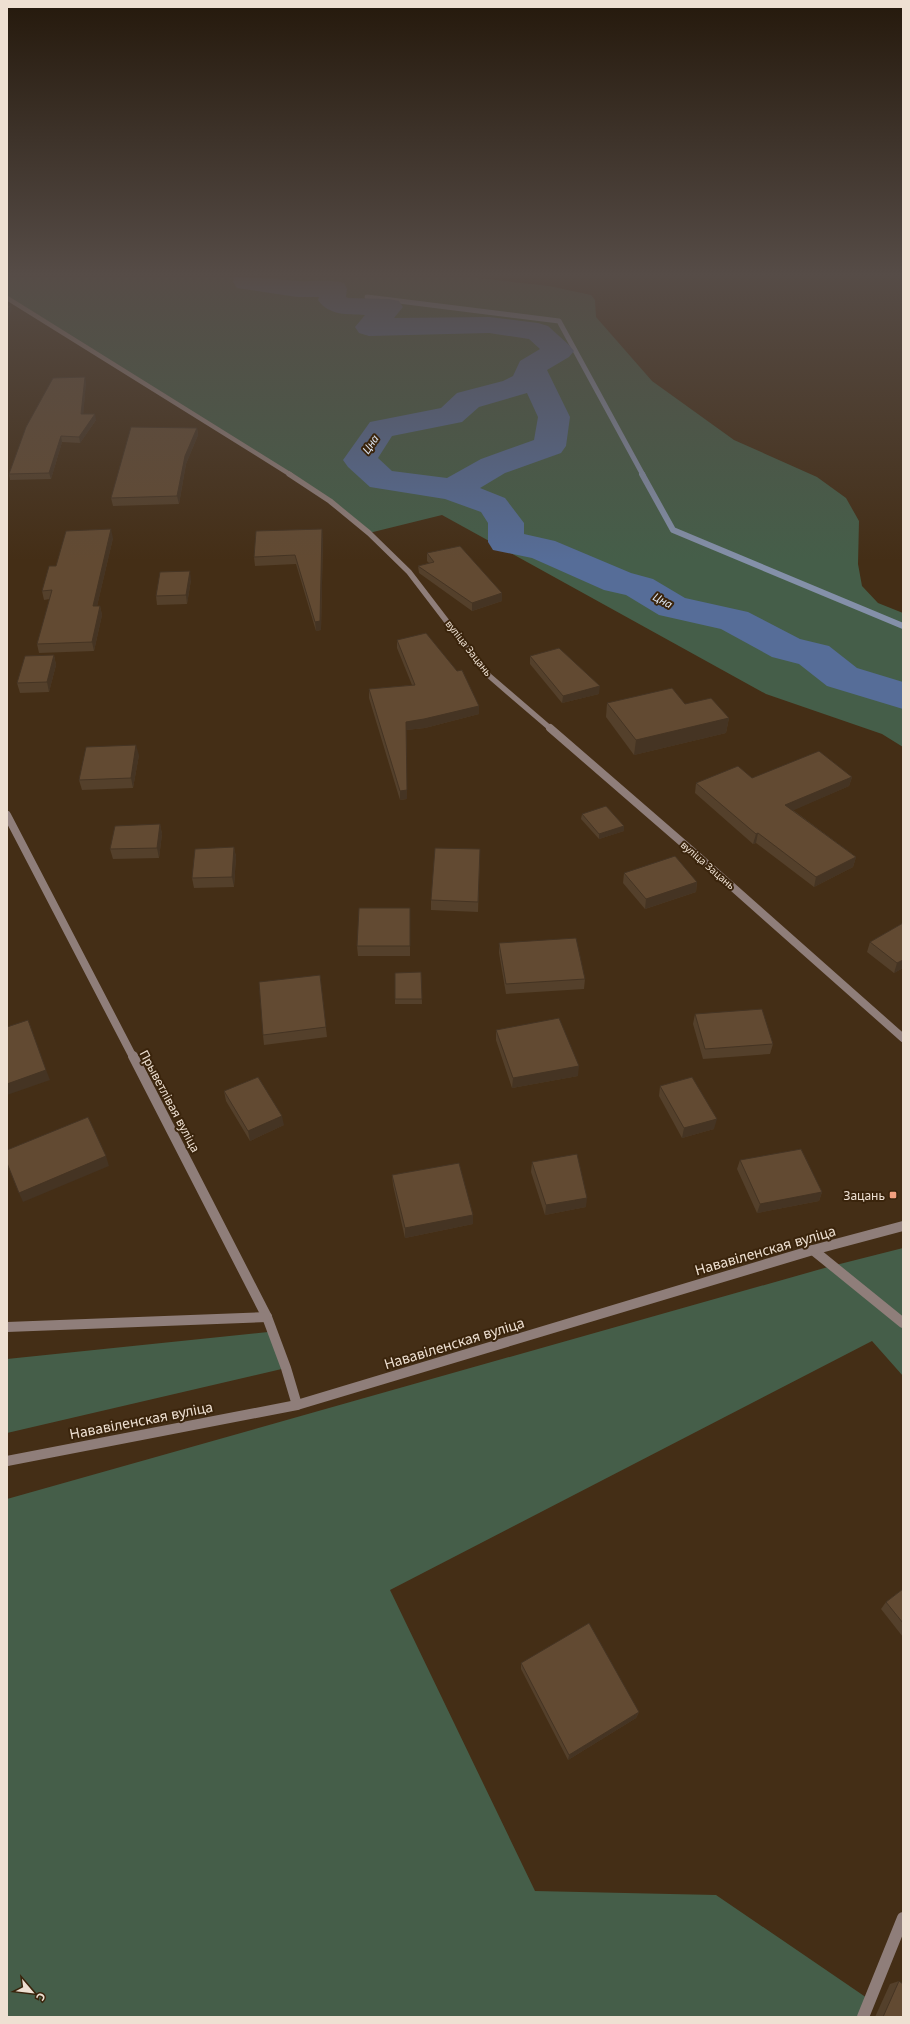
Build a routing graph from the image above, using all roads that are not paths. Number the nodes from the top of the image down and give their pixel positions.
1 (125, 371) edge
2 (8, 819) edge
3 (903, 1038) edge
4 (903, 1226) edge
5 (813, 1250) junction
6 (267, 1317) junction
7 (903, 1323) edge
8 (7, 1327) edge
9 (297, 1405) junction
10 (7, 1461) edge
11 (903, 1918) edge
12 (863, 2017) edge

1 - 3 street, вуліца Зацань
2 - 6 street, Прыветлівая вуліца
4 - 5 street, Нававіленская вуліца
5 - 7 street
5 - 9 street, Нававіленская вуліца
6 - 8 street
6 - 9 street, Прыветлівая вуліца
9 - 10 street, Нававіленская вуліца
11 - 12 street

